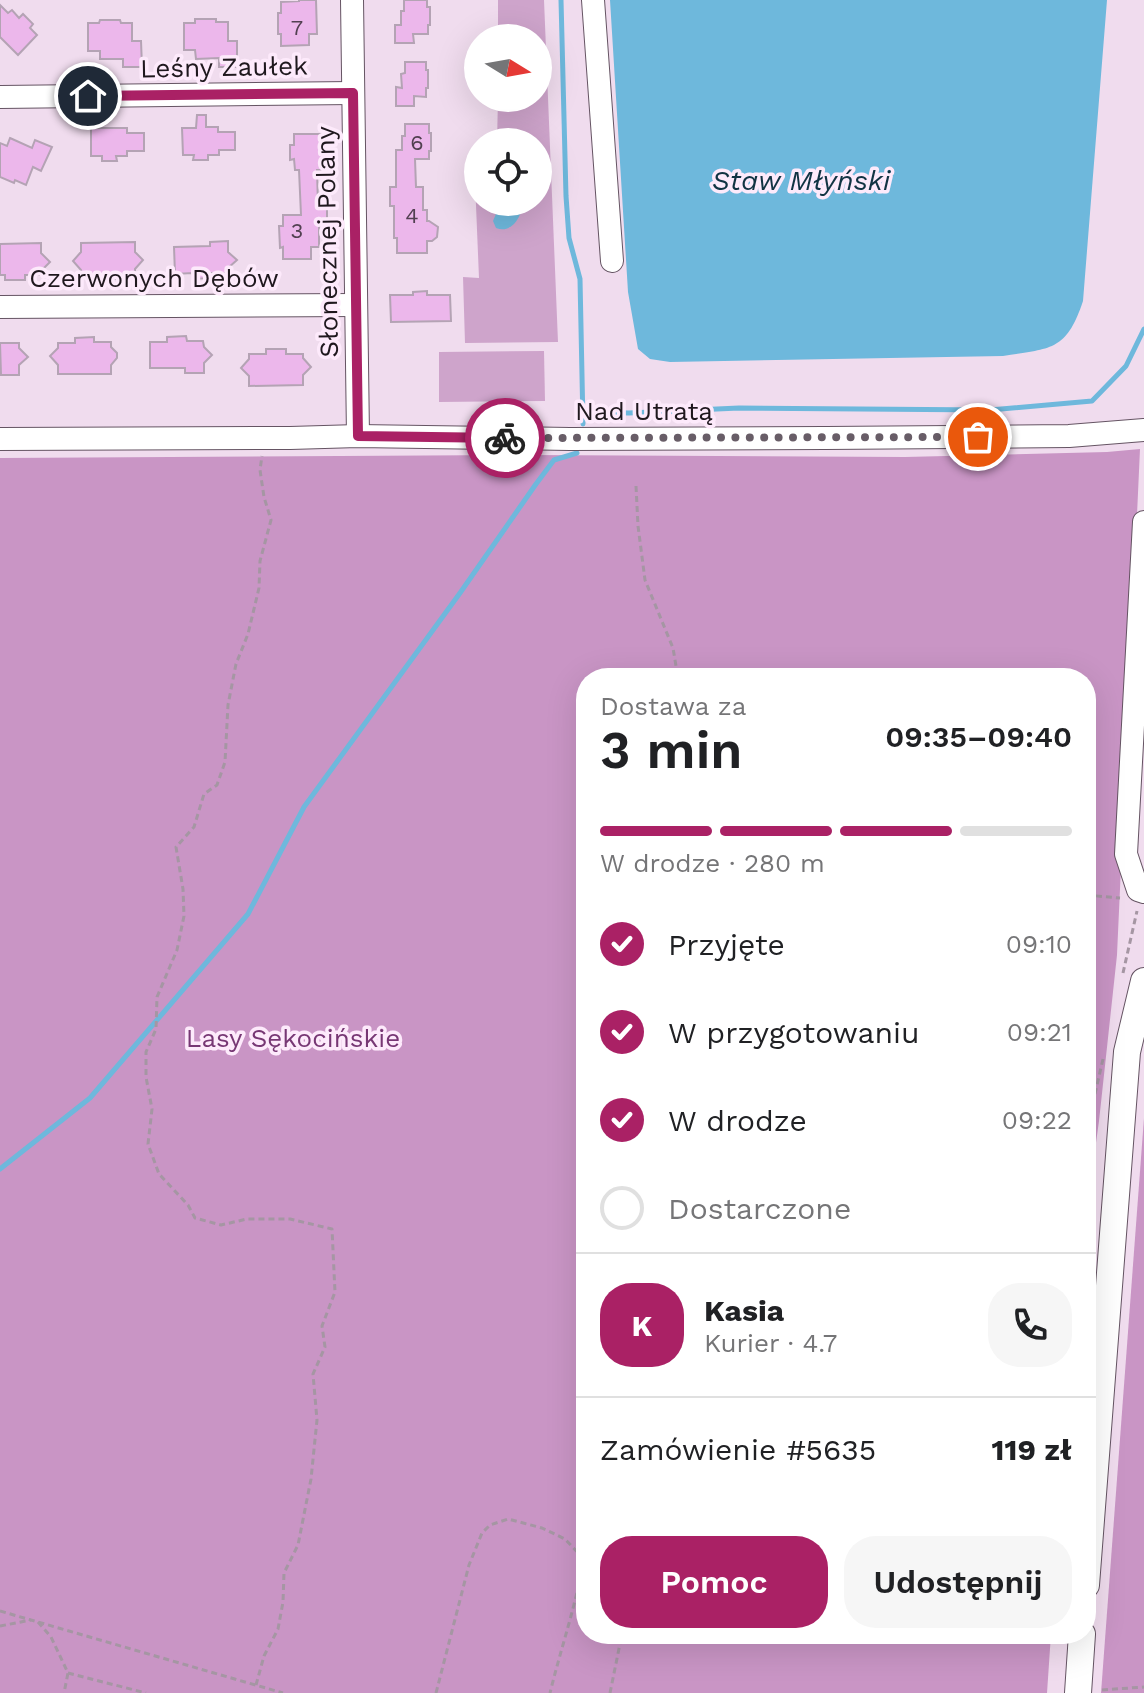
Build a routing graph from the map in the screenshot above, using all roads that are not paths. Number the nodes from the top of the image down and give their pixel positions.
1 (352, 0) edge
2 (593, 0) edge
3 (353, 93) junction
4 (0, 97) edge
5 (612, 261) dead end
6 (356, 305) junction
7 (0, 307) edge
8 (1144, 430) edge
9 (358, 436) junction
10 (0, 439) edge
11 (1144, 522) edge
12 (1135, 895) edge
13 (1144, 981) edge
14 (1096, 1455) edge
15 (1081, 1644) edge
16 (1078, 1692) edge

1 - 3 street, Słonecznej Polany
2 - 5 street
3 - 4 street, Leśny Zaułek
3 - 6 street, Słonecznej Polany
6 - 7 street, Czerwonych Dębów
6 - 9 street, Słonecznej Polany
8 - 9 street, Nad Utratą
9 - 10 street, Nad Utratą
11 - 12 street
13 - 14 main road
15 - 16 main road

